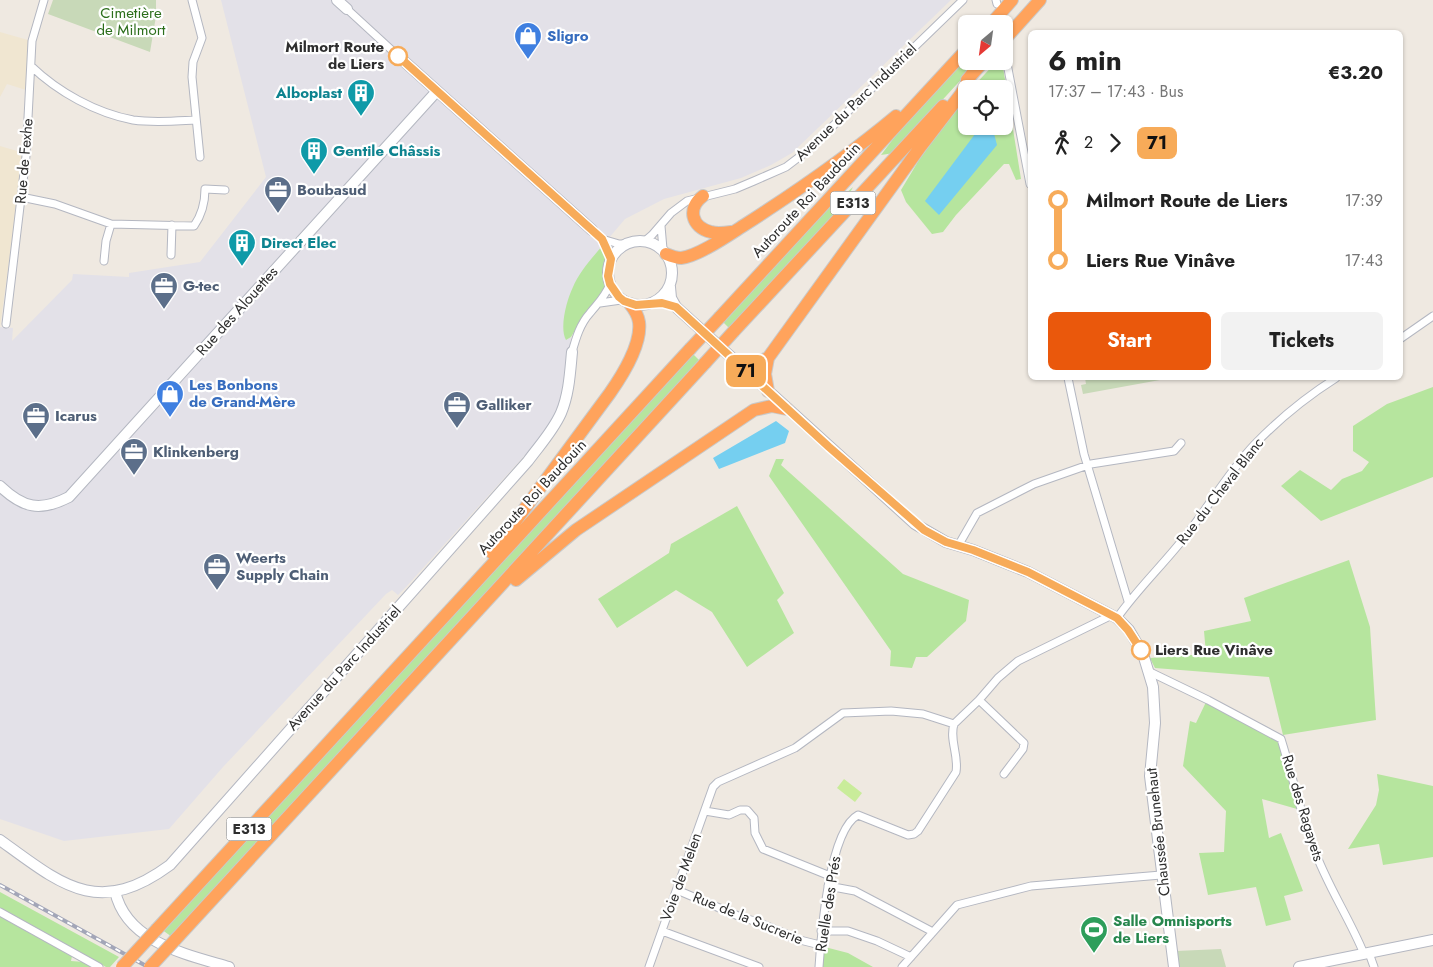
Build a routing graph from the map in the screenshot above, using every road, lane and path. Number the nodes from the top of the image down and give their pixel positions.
1 (44, 0) edge
2 (192, 0) edge
3 (336, 0) edge
4 (963, 0) edge
5 (1012, 0) edge
6 (1040, 0) edge
7 (347, 9) joint
8 (999, 15) edge
9 (1013, 30) edge
10 (397, 55) joint
11 (958, 59) edge
12 (31, 66) junction
13 (976, 70) edge
14 (1007, 70) edge
15 (971, 75) junction
16 (437, 91) junction
17 (917, 103) junction
18 (196, 120) junction
19 (200, 157) dead end
20 (1028, 174) edge
21 (225, 190) dead end
22 (703, 196) junction
23 (22, 197) junction
24 (111, 224) junction
25 (172, 225) junction
26 (661, 226) junction
27 (592, 230) joint
28 (736, 231) junction
29 (602, 239) junction
30 (645, 241) junction
31 (627, 244) junction
32 (664, 252) junction
33 (171, 255) dead end
34 (611, 259) junction
35 (104, 261) dead end
36 (610, 284) junction
37 (670, 287) junction
38 (626, 302) junction
39 (653, 303) junction
40 (600, 304) junction
41 (676, 307) junction
42 (1433, 316) edge
43 (6, 324) dead end
44 (1403, 336) edge
45 (572, 352) joint
46 (768, 358) junction
47 (741, 366) junction
48 (1068, 380) edge
49 (1333, 380) edge
50 (758, 382) junction
51 (768, 391) junction
52 (787, 409) junction
53 (754, 410) junction
54 (1181, 443) dead end
55 (1087, 465) junction
56 (0, 486) edge
57 (958, 546) junction
58 (473, 585) junction
59 (1128, 601) junction
60 (484, 604) junction
61 (1114, 616) junction
62 (1150, 672) junction
63 (979, 700) junction
64 (954, 724) junction
65 (1004, 774) dead end
66 (705, 811) junction
67 (0, 840) edge
68 (1161, 874) junction
69 (830, 876) junction
70 (828, 886) junction
71 (677, 890) junction
72 (115, 891) junction
73 (0, 912) edge
74 (662, 931) junction
75 (821, 931) junction
76 (932, 932) junction
77 (1433, 940) edge
78 (820, 945) junction
79 (1366, 954) junction
80 (911, 957) junction
81 (99, 967) edge
82 (122, 967) edge
83 (150, 967) edge
84 (229, 967) edge
85 (649, 967) edge
86 (759, 967) edge
87 (819, 967) edge
88 (902, 967) edge
89 (1174, 967) edge
90 (1299, 967) edge
91 (1374, 967) edge

1 - 12 street, Rue de Fexhe
2 - 18 street
3 - 7 street
4 - 22 street, Avenue du Parc Industriel
5 - 8 highway
6 - 9 highway
7 - 10 street
10 - 16 street
11 - 17 highway, Autoroute Roi Baudouin / E313
12 - 18 street
12 - 23 street, Rue de Fexhe
13 - 15 highway, E313
14 - 20 street
15 - 46 highway
15 - 60 highway, E313, bridge
16 - 27 street
16 - 56 street, Rue des Alouettes
17 - 28 highway
17 - 58 highway, Autoroute Roi Baudouin / E313, bridge
18 - 19 street
21 - 25 street
22 - 26 street, Avenue du Parc Industriel
22 - 28 highway
23 - 24 street
23 - 43 street, Rue de Fexhe
24 - 25 street
24 - 35 street
25 - 33 street
26 - 30 street, Avenue du Parc Industriel
26 - 32 street
27 - 29 street
28 - 32 highway
29 - 31 street
29 - 34 street
30 - 31 street
30 - 32 street
31 - 34 street
32 - 37 street
34 - 36 street
36 - 38 street
36 - 40 street, Avenue du Parc Industriel
37 - 39 street
37 - 41 street
38 - 39 street
38 - 40 street
38 - 58 highway
39 - 41 street
40 - 45 street, Avenue du Parc Industriel
41 - 47 street
42 - 44 street
45 - 72 street, Avenue du Parc Industriel
46 - 47 highway
46 - 51 highway
47 - 50 street
48 - 55 street
49 - 59 street, Rue du Cheval Blanc
50 - 51 street
50 - 53 highway
51 - 52 street
52 - 53 highway
52 - 57 street
53 - 60 highway
54 - 55 street
55 - 57 street
55 - 59 street
57 - 61 street
58 - 82 highway, Autoroute Roi Baudouin / E313, bridge
59 - 61 street, Rue du Cheval Blanc
60 - 83 highway, E313, bridge
61 - 62 street, Chaussée Brunehaut
61 - 63 street
62 - 68 street, Chaussée Brunehaut
62 - 79 street, Rue des Ragayets
63 - 64 street
63 - 65 street
64 - 66 street, Voie de Melen
64 - 69 street, Ruelle des Prés
66 - 69 street
66 - 71 street, Voie de Melen
67 - 72 street, Avenue du Parc Industriel
68 - 76 street
68 - 89 street, Chaussée Brunehaut
69 - 70 street, Ruelle des Prés
70 - 75 street, Ruelle des Prés
70 - 76 street
71 - 74 street, Voie de Melen
71 - 78 street, Rue de la Sucrerie
72 - 84 street
73 - 81 street
74 - 85 street, Voie de Melen
74 - 86 street
75 - 78 street, Ruelle des Prés
75 - 80 street
76 - 80 street
77 - 79 street
78 - 87 street, Ruelle des Prés
79 - 90 street
79 - 91 street, Rue des Ragayets
80 - 88 street

